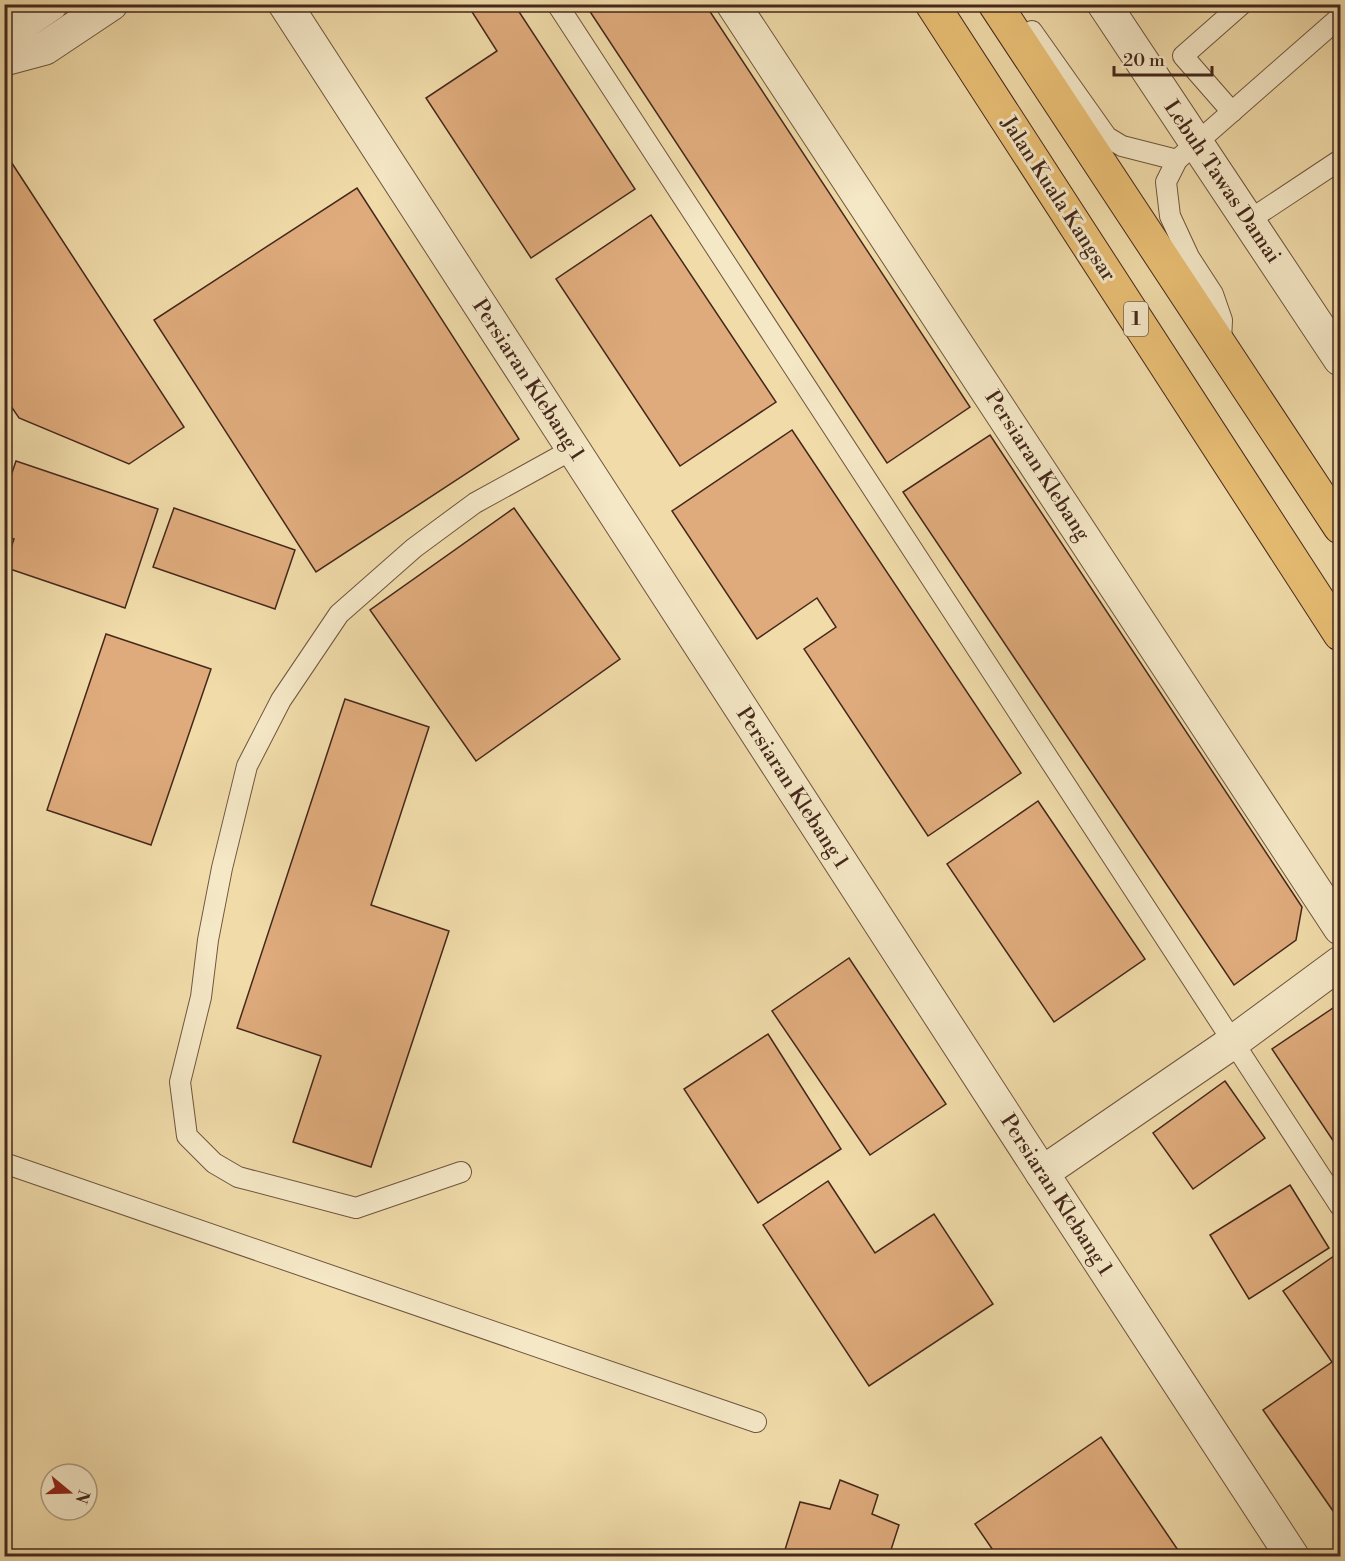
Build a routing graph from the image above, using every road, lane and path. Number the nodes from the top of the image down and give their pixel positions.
1 (51, 4) edge
2 (111, 4) edge
3 (557, 4) edge
4 (733, 4) edge
5 (932, 4) edge
6 (1104, 4) edge
7 (1242, 4) edge
8 (997, 7) edge
9 (298, 9) edge
10 (1341, 17) edge
11 (6, 58) edge
12 (1232, 112) junction
13 (1186, 152) junction
14 (1341, 160) edge
15 (1248, 221) junction
16 (1221, 346) junction
17 (1341, 359) edge
18 (573, 449) junction
19 (1341, 527) edge
20 (1341, 634) edge
21 (1341, 928) edge
22 (1341, 963) edge
23 (1233, 1042) junction
24 (4, 1163) edge
25 (460, 1172) dead end
26 (1042, 1173) junction
27 (1341, 1206) edge
28 (756, 1422) dead end
29 (1292, 1557) edge

1 - 11 street
2 - 11 street
3 - 23 lane
4 - 21 street, Persiaran Klebang
5 - 20 highway, Jalan Kuala Kangsar / 1
6 - 13 street, Lebuh Tawas Damai
7 - 12 lane
8 - 13 lane
8 - 16 highway
9 - 18 street, Persiaran Klebang 1
10 - 12 lane
12 - 13 lane
13 - 15 street, Lebuh Tawas Damai
13 - 16 lane
14 - 15 lane
15 - 17 street, Lebuh Tawas Damai
16 - 19 highway
18 - 25 lane
18 - 26 street, Persiaran Klebang 1
22 - 23 street
23 - 26 street
23 - 27 lane
24 - 28 lane
26 - 29 street, Persiaran Klebang 1

